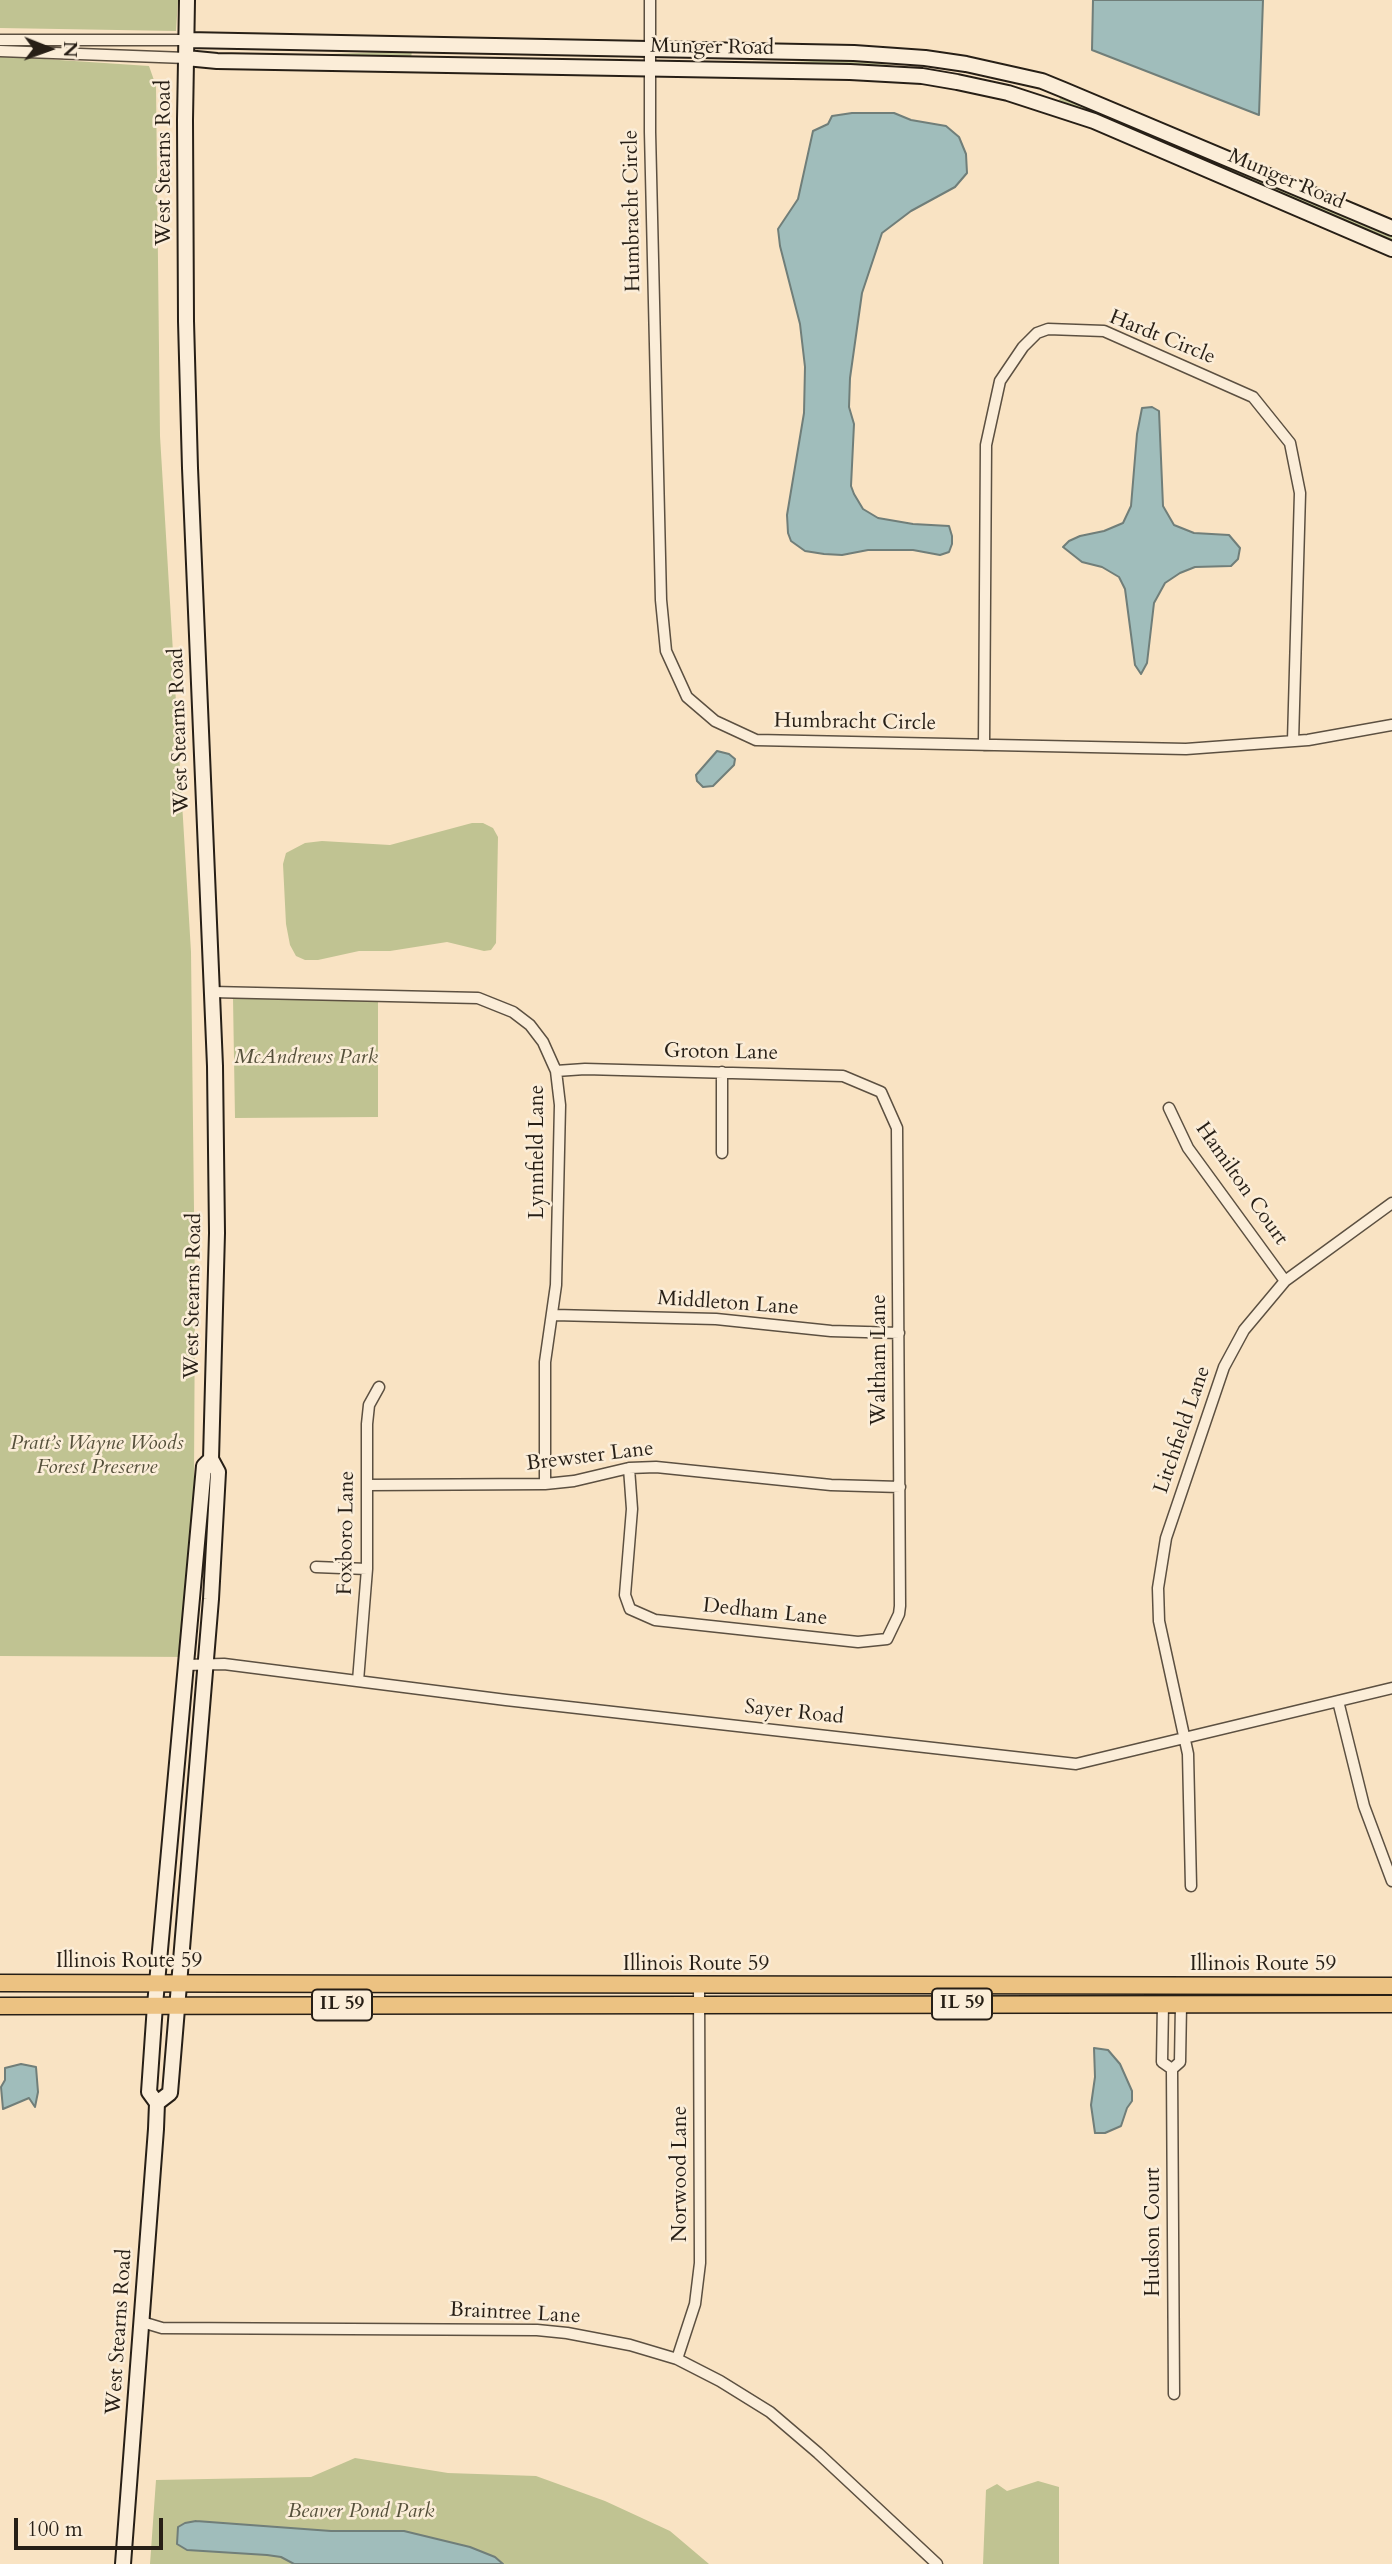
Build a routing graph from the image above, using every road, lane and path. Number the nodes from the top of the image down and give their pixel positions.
1 (187, 0) edge
2 (650, 0) edge
3 (0, 40) edge
4 (187, 40) junction
5 (650, 49) junction
6 (0, 51) edge
7 (186, 58) junction
8 (650, 68) junction
9 (1392, 228) edge
10 (1392, 249) edge
11 (1392, 725) edge
12 (1293, 741) junction
13 (984, 745) junction
14 (212, 992) junction
15 (556, 1071) junction
16 (722, 1072) junction
17 (881, 1092) joint
18 (1169, 1108) dead end
19 (722, 1153) dead end
20 (1392, 1203) edge
21 (1285, 1280) junction
22 (554, 1315) junction
23 (900, 1333) junction
24 (379, 1387) dead end
25 (211, 1460) junction
26 (629, 1468) junction
27 (545, 1484) junction
28 (367, 1485) junction
29 (900, 1487) junction
30 (316, 1567) dead end
31 (367, 1569) junction
32 (892, 1630) joint
33 (205, 1664) junction
34 (185, 1665) junction
35 (358, 1681) junction
36 (1392, 1688) edge
37 (1338, 1700) junction
38 (1185, 1737) junction
39 (1392, 1881) edge
40 (1191, 1886) dead end
41 (158, 1982) junction
42 (180, 1982) junction
43 (0, 1983) edge
44 (699, 1986) junction
45 (1392, 1986) edge
46 (699, 2004) junction
47 (1163, 2004) junction
48 (1181, 2004) junction
49 (1392, 2004) edge
50 (0, 2006) edge
51 (155, 2006) junction
52 (178, 2006) junction
53 (1172, 2069) junction
54 (157, 2103) junction
55 (142, 2322) junction
56 (677, 2359) junction
57 (1174, 2394) dead end
58 (123, 2564) edge
59 (937, 2564) edge

1 - 4 main road, West Stearns Road
2 - 5 street, Humbracht Circle
3 - 4 street, Munger Road
4 - 5 main road, Munger Road
4 - 7 main road, West Stearns Road
5 - 8 street, Humbracht Circle
5 - 9 main road, Munger Road
6 - 7 street, Munger Road
7 - 8 main road, Munger Road
7 - 14 main road, West Stearns Road
8 - 10 main road, Munger Road
8 - 13 street, Humbracht Circle
11 - 12 street, Humbracht Circle
12 - 13 street, Humbracht Circle
12 - 13 street, Hardt Circle
14 - 15 street, Lynnfield Lane
14 - 25 main road, West Stearns Road
15 - 16 street, Groton Lane
15 - 22 street, Lynnfield Lane
16 - 17 street, Groton Lane
16 - 19 street
17 - 23 street, Waltham Lane
18 - 21 street, Hamilton Court
20 - 21 street, Litchfield Lane
21 - 38 street, Litchfield Lane
22 - 23 street, Middleton Lane
22 - 27 street, Lynnfield Lane
23 - 29 street, Waltham Lane
24 - 28 street, Foxboro Lane
25 - 33 main road, West Stearns Road
25 - 34 main road, West Stearns Road
26 - 27 street, Brewster Lane
26 - 29 street, Brewster Lane
26 - 32 street, Dedham Lane
27 - 28 street, Brewster Lane
28 - 31 street, Foxboro Lane
29 - 32 street, Waltham Lane
30 - 31 street
31 - 35 street, Foxboro Lane
33 - 34 street, Sayer Road
33 - 35 street, Sayer Road
33 - 42 main road, West Stearns Road
34 - 41 main road, West Stearns Road
35 - 38 street, Sayer Road
36 - 37 street, Sayer Road
37 - 38 street, Sayer Road
37 - 39 street
38 - 40 street, Litchfield Lane
41 - 42 main road, Illinois Route 59 / IL 59
41 - 43 main road, Illinois Route 59 / IL 59
41 - 51 main road, West Stearns Road
42 - 44 main road, Illinois Route 59 / IL 59
42 - 52 main road, West Stearns Road
44 - 45 main road, Illinois Route 59 / IL 59
44 - 46 street, Norwood Lane
46 - 47 main road, Illinois Route 59 / IL 59
46 - 52 main road, Illinois Route 59 / IL 59
46 - 56 street, Norwood Lane
47 - 48 main road, Illinois Route 59 / IL 59
47 - 53 street, Hudson Court
48 - 49 main road, Illinois Route 59 / IL 59
48 - 53 street, Hudson Court
50 - 51 main road, Illinois Route 59 / IL 59
51 - 52 main road, Illinois Route 59 / IL 59
51 - 54 main road, West Stearns Road
52 - 54 main road, West Stearns Road
53 - 57 street, Hudson Court
54 - 55 main road, West Stearns Road
55 - 56 street, Braintree Lane
55 - 58 main road, West Stearns Road
56 - 59 street, Braintree Lane

